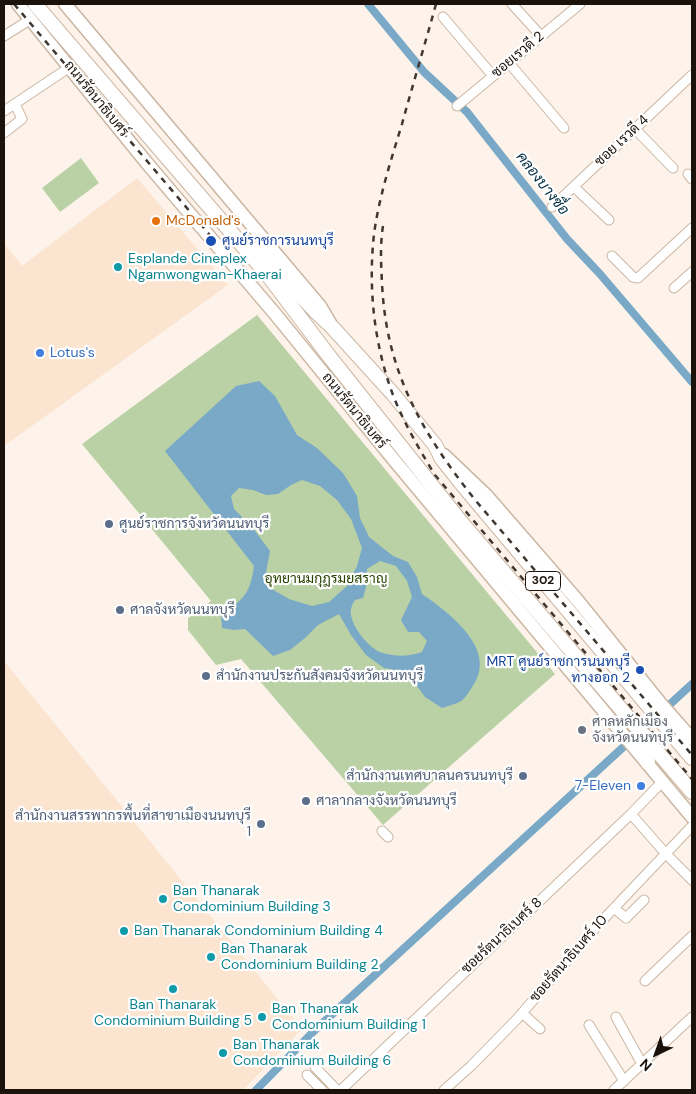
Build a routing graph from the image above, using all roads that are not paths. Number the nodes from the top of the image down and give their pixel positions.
1 (18, 4) edge
2 (25, 4) edge
3 (35, 4) edge
4 (47, 4) edge
5 (65, 4) edge
6 (512, 4) edge
7 (580, 4) edge
8 (442, 17) dead end
9 (30, 18) junction
10 (4, 36) edge
11 (541, 36) junction
12 (509, 63) junction
13 (70, 67) junction
14 (692, 75) edge
15 (493, 76) junction
16 (15, 104) junction
17 (457, 106) dead end
18 (4, 112) edge
19 (564, 128) dead end
20 (635, 130) junction
21 (4, 133) edge
22 (673, 168) dead end
23 (574, 187) junction
24 (552, 207) dead end
25 (220, 211) junction
26 (609, 220) dead end
27 (692, 228) edge
28 (612, 256) dead end
29 (692, 272) edge
30 (674, 288) dead end
31 (333, 328) junction
32 (661, 713) junction
33 (641, 732) junction
34 (692, 739) edge
35 (692, 758) edge
36 (648, 763) junction
37 (661, 779) junction
38 (692, 792) edge
39 (692, 805) edge
40 (631, 814) junction
41 (692, 817) edge
42 (692, 826) edge
43 (666, 854) junction
44 (692, 880) edge
45 (644, 900) dead end
46 (614, 908) junction
47 (692, 936) edge
48 (645, 982) dead end
49 (522, 1013) junction
50 (616, 1018) dead end
51 (692, 1018) edge
52 (589, 1026) dead end
53 (540, 1029) dead end
54 (642, 1064) junction
55 (315, 1067) dead end
56 (307, 1075) dead end
57 (624, 1081) junction
58 (322, 1090) edge
59 (339, 1090) edge
60 (444, 1090) edge
61 (614, 1090) edge

1 - 9 main road, ถนนรัตนาธิเบศร์
2 - 9 main road
3 - 25 main road, ถนนรัตนาธิเบศร์
4 - 25 main road, ถนนรัตนาธิเบศร์
5 - 31 main road, ถนนรัตนาธิเบศร์ / 302
6 - 11 street
7 - 11 street, ซอยเรวดี 2
8 - 15 street
9 - 10 street
9 - 13 main road, ถนนรัตนาธิเบศร์
11 - 12 street, ซอยเรวดี 2
12 - 15 street, ซอยเรวดี 2
12 - 19 street
13 - 16 street
13 - 36 main road, ถนนรัตนาธิเบศร์ / 302
14 - 20 street, ซอย เรวดี 4
15 - 17 street, ซอยเรวดี 2
16 - 18 street
16 - 21 street
20 - 22 street
20 - 23 street, ซอย เรวดี 4
23 - 24 street, ซอย เรวดี 4
23 - 26 street
25 - 31 main road, ถนนรัตนาธิเบศร์
25 - 33 main road, ถนนรัตนาธิเบศร์ / 302
27 - 28 street
29 - 30 street
31 - 32 main road, ถนนรัตนาธิเบศร์ / 302
32 - 34 main road, ถนนรัตนาธิเบศร์ / 302
32 - 35 main road, ถนนรัตนาธิเบศร์ / 302
33 - 36 main road
33 - 38 main road, ถนนรัตนาธิเบศร์ / 302
36 - 37 main road, ถนนรัตนาธิเบศร์ / 302
37 - 39 main road
37 - 40 street, ซอยรัตนาธิเบศร์ 8
37 - 41 main road, ถนนรัตนาธิเบศร์ / 302
40 - 43 street
40 - 59 street, ซอยรัตนาธิเบศร์ 8
42 - 43 street, ซอยรัตนาธิเบศร์ 10
43 - 44 street
43 - 46 street, ซอยรัตนาธิเบศร์ 10
45 - 46 street
46 - 49 street, ซอยรัตนาธิเบศร์ 10
47 - 48 street
49 - 53 street
49 - 60 street, ซอยรัตนาธิเบศร์ 10
50 - 54 street
51 - 54 street
52 - 57 street
54 - 57 street
55 - 59 street
56 - 58 street
57 - 61 street

